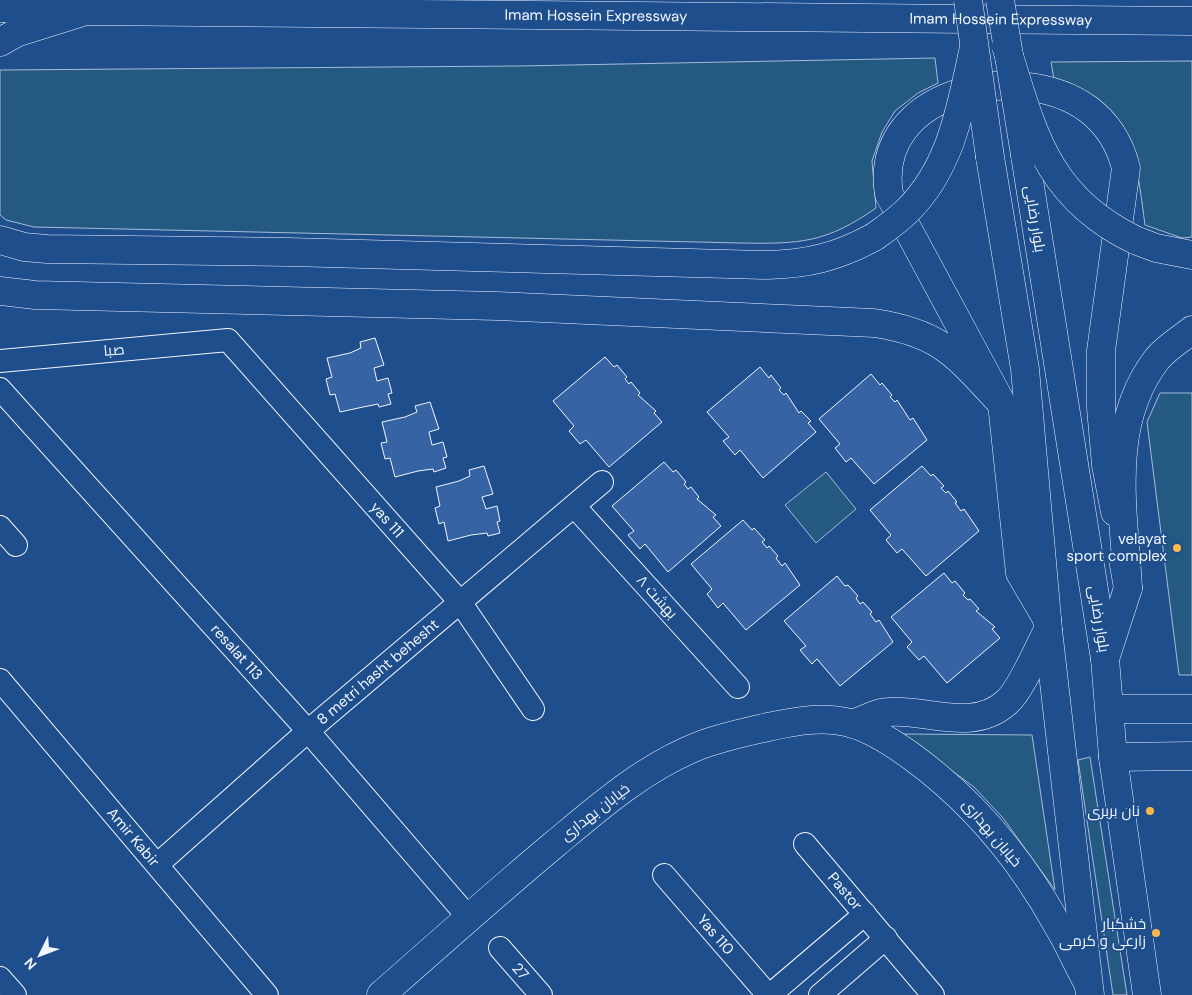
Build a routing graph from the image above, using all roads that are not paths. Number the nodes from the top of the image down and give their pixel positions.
1 (968, 0) edge
2 (1000, 0) edge
3 (0, 8) edge
4 (84, 11) junction
5 (1192, 21) edge
6 (0, 42) edge
7 (1006, 46) junction
8 (974, 47) junction
9 (0, 240) edge
10 (1192, 255) edge
11 (0, 291) edge
12 (1192, 330) edge
13 (228, 340) joint
14 (0, 361) edge
15 (0, 389) edge
16 (1002, 404) junction
17 (602, 482) dead end
18 (575, 507) junction
19 (0, 527) edge
20 (16, 545) dead end
21 (1128, 588) junction
22 (460, 602) junction
23 (1048, 624) junction
24 (1105, 659) junction
25 (738, 687) dead end
26 (4, 694) edge
27 (533, 709) dead end
28 (1110, 709) junction
29 (1192, 709) edge
30 (853, 724) junction
31 (308, 731) junction
32 (1192, 756) edge
33 (1113, 757) junction
34 (805, 844) dead end
35 (158, 864) junction
36 (664, 875) dead end
37 (865, 914) junction
38 (469, 918) junction
39 (886, 938) junction
40 (500, 948) dead end
41 (0, 978) edge
42 (1089, 989) edge
43 (15, 995) edge
44 (268, 995) edge
45 (381, 995) edge
46 (541, 995) edge
47 (769, 995) edge
48 (820, 995) edge
49 (933, 995) edge
50 (1147, 995) edge

1 - 8 main road, bridge
2 - 7 main road, bridge
3 - 4 main road, Imam Hossein Expressway
4 - 5 main road, Imam Hossein Expressway
4 - 6 main road
7 - 10 main road, bridge
7 - 24 main road, بلوار رضایی, bridge
8 - 9 main road, bridge
8 - 23 main road, bridge
11 - 16 main road
12 - 21 main road
13 - 14 street, صبا
13 - 22 street, yas 111
15 - 31 street, resalat 113
16 - 21 main road
16 - 23 main road
17 - 18 street, 8 metri hasht behesht
18 - 22 street, 8 metri hasht behesht
18 - 25 street, ۸ بهشت
19 - 20 street
21 - 24 main road
22 - 27 street, yas 111
22 - 31 street, 8 metri hasht behesht
23 - 30 main road
23 - 42 main road
24 - 28 main road, بلوار رضایی
26 - 35 street, Amir Kabir
28 - 29 main road
28 - 33 main road, بلوار رضایی
30 - 38 main road, خیابان بهداری
30 - 42 main road, خیابان بهداری
31 - 35 street, 8 metri hasht behesht
31 - 38 street, resalat 113
32 - 33 main road
33 - 50 main road, بلوار رضایی
34 - 37 street, Pastor
35 - 44 street, Amir Kabir
36 - 47 street, Yas 110
37 - 39 street, Pastor
37 - 47 street
38 - 45 main road, خیابان بهداری
39 - 48 street
39 - 49 street, Pastor
40 - 46 street, 27
41 - 43 street

